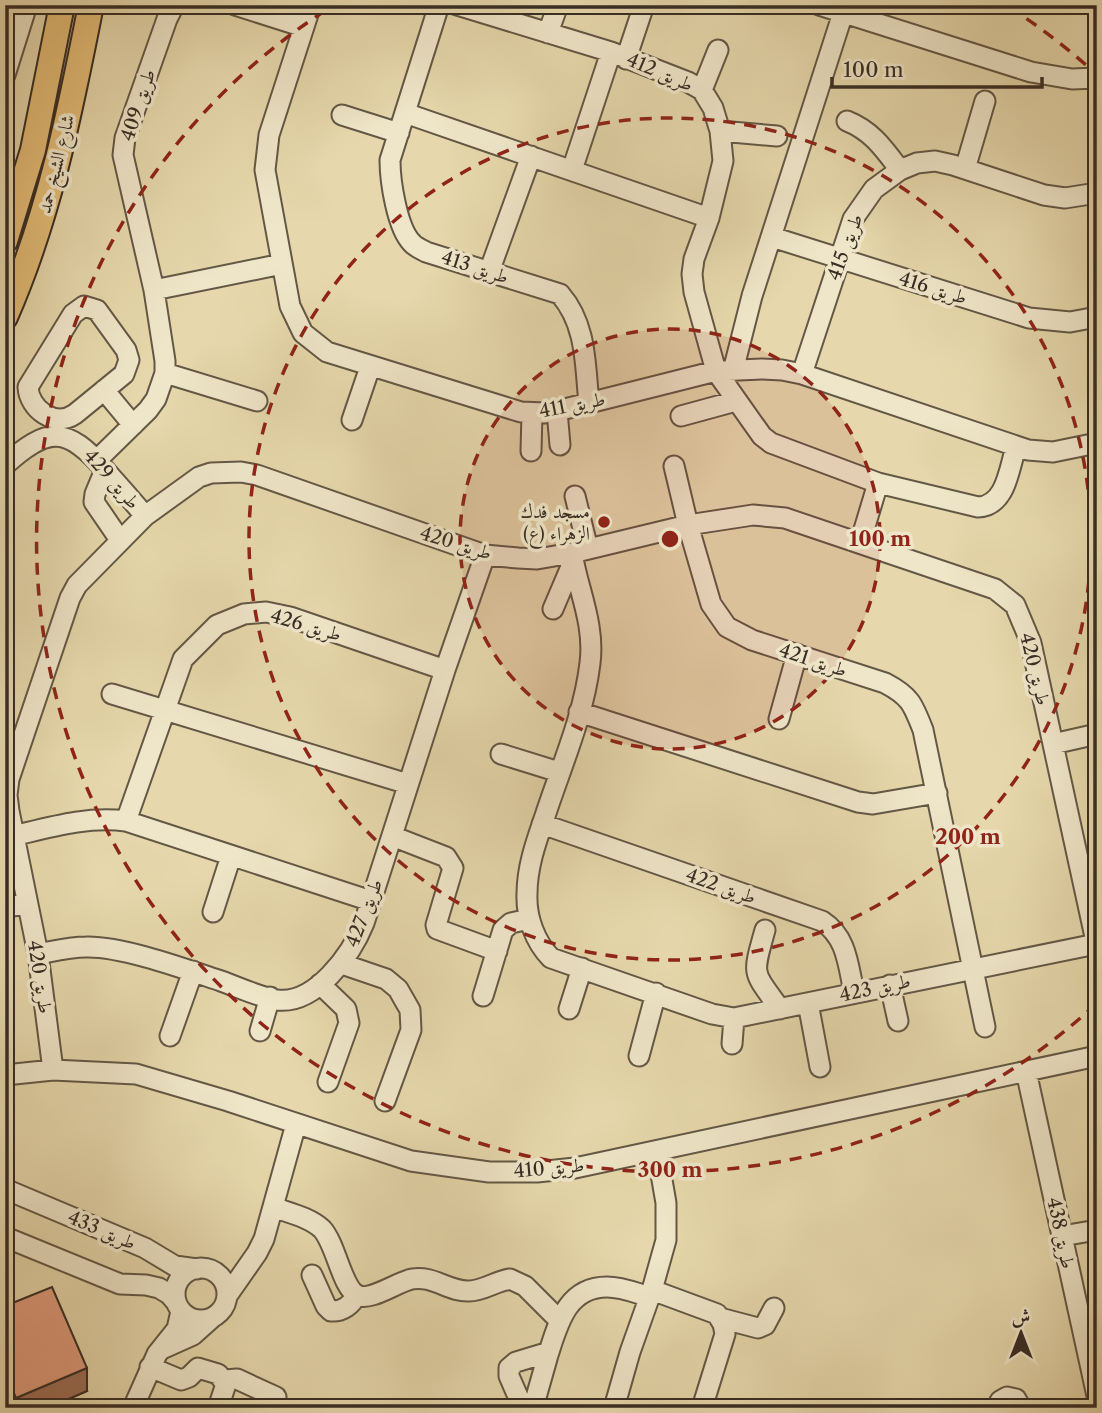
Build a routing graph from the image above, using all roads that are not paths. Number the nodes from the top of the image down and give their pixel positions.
1 (27, 5) edge
2 (62, 5) edge
3 (91, 5) edge
4 (174, 5) edge
5 (235, 5) edge
6 (311, 5) edge
7 (439, 5) edge
8 (558, 5) edge
9 (645, 5) edge
10 (819, 5) edge
11 (467, 6) edge
12 (843, 13) junction
13 (304, 27) junction
14 (548, 33) junction
15 (718, 50) dead end
16 (619, 55) junction
17 (5, 75) edge
18 (1097, 78) edge
19 (702, 90) junction
20 (985, 101) dead end
21 (405, 113) junction
22 (342, 115) dead end
23 (847, 121) dead end
24 (720, 131) junction
25 (399, 133) junction
26 (777, 136) dead end
27 (531, 156) junction
28 (965, 169) junction
29 (572, 170) junction
30 (900, 170) junction
31 (1097, 193) edge
32 (709, 218) junction
33 (772, 237) junction
34 (5, 241) edge
35 (840, 259) junction
36 (282, 264) junction
37 (489, 272) junction
38 (154, 290) junction
39 (5, 317) edge
40 (1097, 317) edge
41 (370, 366) junction
42 (724, 371) junction
43 (165, 373) junction
44 (802, 374) junction
45 (108, 387) junction
46 (257, 401) dead end
47 (736, 401) junction
48 (589, 404) junction
49 (557, 411) junction
50 (532, 413) junction
51 (681, 416) dead end
52 (138, 420) junction
53 (352, 420) dead end
54 (1097, 443) edge
55 (560, 445) dead end
56 (1016, 447) junction
57 (531, 451) dead end
58 (5, 465) edge
59 (101, 465) junction
60 (674, 466) dead end
61 (878, 483) junction
62 (575, 496) dead end
63 (145, 516) junction
64 (688, 525) junction
65 (120, 540) junction
66 (860, 543) junction
67 (485, 555) junction
68 (578, 555) junction
69 (554, 609) dead end
70 (796, 654) junction
71 (445, 670) junction
72 (111, 694) dead end
73 (164, 711) junction
74 (579, 712) junction
75 (779, 719) dead end
76 (1097, 734) edge
77 (1053, 744) junction
78 (501, 754) dead end
79 (559, 772) junction
80 (408, 784) junction
81 (937, 793) junction
82 (126, 821) junction
83 (542, 824) junction
84 (13, 836) junction
85 (392, 836) junction
86 (232, 856) junction
87 (371, 901) junction
88 (26, 904) junction
89 (5, 907) edge
90 (213, 912) dead end
91 (529, 919) junction
92 (765, 930) dead end
93 (1097, 945) edge
94 (497, 951) junction
95 (38, 954) junction
96 (342, 964) junction
97 (582, 968) junction
98 (972, 968) junction
99 (193, 971) junction
100 (320, 984) junction
101 (890, 985) junction
102 (853, 992) junction
103 (656, 993) junction
104 (483, 996) dead end
105 (270, 997) junction
106 (808, 1003) junction
107 (569, 1009) dead end
108 (780, 1009) junction
109 (734, 1018) junction
110 (898, 1021) dead end
111 (985, 1027) dead end
112 (260, 1031) dead end
113 (170, 1036) dead end
114 (732, 1044) dead end
115 (639, 1056) dead end
116 (1097, 1056) edge
117 (820, 1067) dead end
118 (53, 1070) junction
119 (1026, 1071) junction
120 (5, 1076) edge
121 (328, 1082) dead end
122 (385, 1101) dead end
123 (296, 1124) junction
124 (657, 1151) junction
125 (5, 1189) edge
126 (273, 1207) junction
127 (1097, 1230) edge
128 (1062, 1236) junction
129 (5, 1237) edge
130 (246, 1267) junction
131 (197, 1269) junction
132 (218, 1274) junction
133 (312, 1275) dead end
134 (651, 1294) junction
135 (356, 1295) junction
136 (228, 1296) junction
137 (178, 1307) junction
138 (774, 1308) dead end
139 (212, 1318) junction
140 (720, 1318) junction
141 (559, 1320) junction
142 (159, 1349) junction
143 (549, 1352) junction
144 (150, 1367) junction
145 (225, 1380) junction
146 (1097, 1396) edge
147 (276, 1397) dead end
148 (132, 1408) edge
149 (218, 1408) edge
150 (523, 1408) edge
151 (533, 1408) edge
152 (614, 1408) edge
153 (702, 1408) edge
154 (997, 1408) edge
155 (1021, 1408) edge

1 - 17 street
2 - 34 main road, شارع الشيخ حمد
3 - 39 main road, شارع الشيخ حمد
4 - 38 street, طريق 409
5 - 13 street
6 - 13 street, طريق 411
7 - 21 street, طريق 413
8 - 14 street
9 - 16 street
10 - 12 street
11 - 14 street, طريق 412
12 - 18 street
12 - 33 street
13 - 36 street, طريق 411
14 - 16 street, طريق 412
15 - 19 street
16 - 19 street, طريق 412
16 - 29 street
19 - 24 street, طريق 412
20 - 28 street
21 - 25 street, طريق 413
21 - 27 street
22 - 25 street
23 - 30 street
24 - 26 street
24 - 32 street, طريق 412
25 - 37 street, طريق 413
27 - 29 street
27 - 37 street
28 - 30 street, طريق 415
28 - 31 street, طريق 415
29 - 32 street
30 - 35 street, طريق 415
32 - 42 street, طريق 412
33 - 35 street, طريق 416
33 - 42 street
35 - 40 street, طريق 416
35 - 44 street, طريق 415
36 - 38 street
36 - 41 street, طريق 411
37 - 48 street, طريق 413
38 - 43 street, طريق 409
41 - 50 street, طريق 411
41 - 53 street
42 - 44 street, طريق 411
42 - 47 street, طريق 412
42 - 48 street, طريق 411
43 - 46 street
43 - 52 street, طريق 409
44 - 56 street, طريق 411
45 - 45 street
45 - 52 street
47 - 51 street
47 - 61 street, طريق 412
48 - 49 street, طريق 411
49 - 50 street, طريق 411
49 - 55 street
50 - 57 street
52 - 59 street, طريق 409
54 - 56 street, طريق 411
56 - 61 street, طريق 412
58 - 59 street, طريق 429
59 - 63 street, طريق 429
59 - 65 street
60 - 64 street, طريق 421
61 - 66 street
62 - 68 street, طريق 423
63 - 65 street, طريق 420
63 - 67 street, طريق 420
64 - 66 street, طريق 420
64 - 68 street, طريق 420
64 - 70 street, طريق 421
65 - 84 street, طريق 420
66 - 77 street, طريق 420
67 - 68 street, طريق 420
67 - 71 street, طريق 427
68 - 69 street
68 - 74 street, طريق 423
70 - 75 street
70 - 81 street, طريق 421
71 - 73 street, طريق 426
71 - 80 street, طريق 427
72 - 73 street
73 - 80 street
73 - 82 street, طريق 426
74 - 79 street, طريق 423
74 - 81 street
76 - 77 street
77 - 93 street, طريق 420
78 - 79 street
79 - 83 street, طريق 423
80 - 85 street, طريق 427
81 - 98 street, طريق 421
82 - 84 street
82 - 86 street
83 - 91 street, طريق 423
83 - 102 street, طريق 422
84 - 88 street, طريق 420
85 - 87 street, طريق 427
85 - 94 street
86 - 87 street
86 - 90 street
87 - 96 street, طريق 427
88 - 89 street
88 - 95 street, طريق 420
91 - 94 street
91 - 97 street, طريق 423
92 - 108 street
93 - 98 street, طريق 423
94 - 104 street
95 - 99 street, طريق 427
95 - 118 street, طريق 420
96 - 100 street, طريق 427
96 - 122 street
97 - 103 street, طريق 423
97 - 107 street
98 - 101 street, طريق 423
98 - 111 street, طريق 421
99 - 105 street, طريق 427
99 - 113 street
100 - 105 street, طريق 427
100 - 121 street
101 - 102 street, طريق 423
101 - 110 street
102 - 106 street, طريق 423
103 - 109 street, طريق 423
103 - 115 street
105 - 112 street
106 - 108 street, طريق 423
106 - 117 street
108 - 109 street, طريق 423
109 - 114 street
116 - 119 street, طريق 410
118 - 120 street, طريق 410
118 - 123 street, طريق 410
119 - 124 street, طريق 410
119 - 128 street, طريق 438
123 - 124 street, طريق 410
123 - 126 street
124 - 134 street
125 - 131 street, طريق 433
126 - 130 street
126 - 135 street
127 - 128 street
128 - 146 street, طريق 438
129 - 137 street
130 - 132 street
130 - 136 street
131 - 132 street
131 - 137 street
132 - 136 street
133 - 135 street
134 - 140 street
134 - 141 street
134 - 152 street
135 - 141 street
136 - 139 street
137 - 139 street
137 - 142 street
138 - 140 street
139 - 142 street
140 - 153 street
141 - 143 street
142 - 144 street
143 - 150 street
143 - 151 street
144 - 145 street
144 - 148 street
145 - 147 street
145 - 149 street
154 - 155 street

